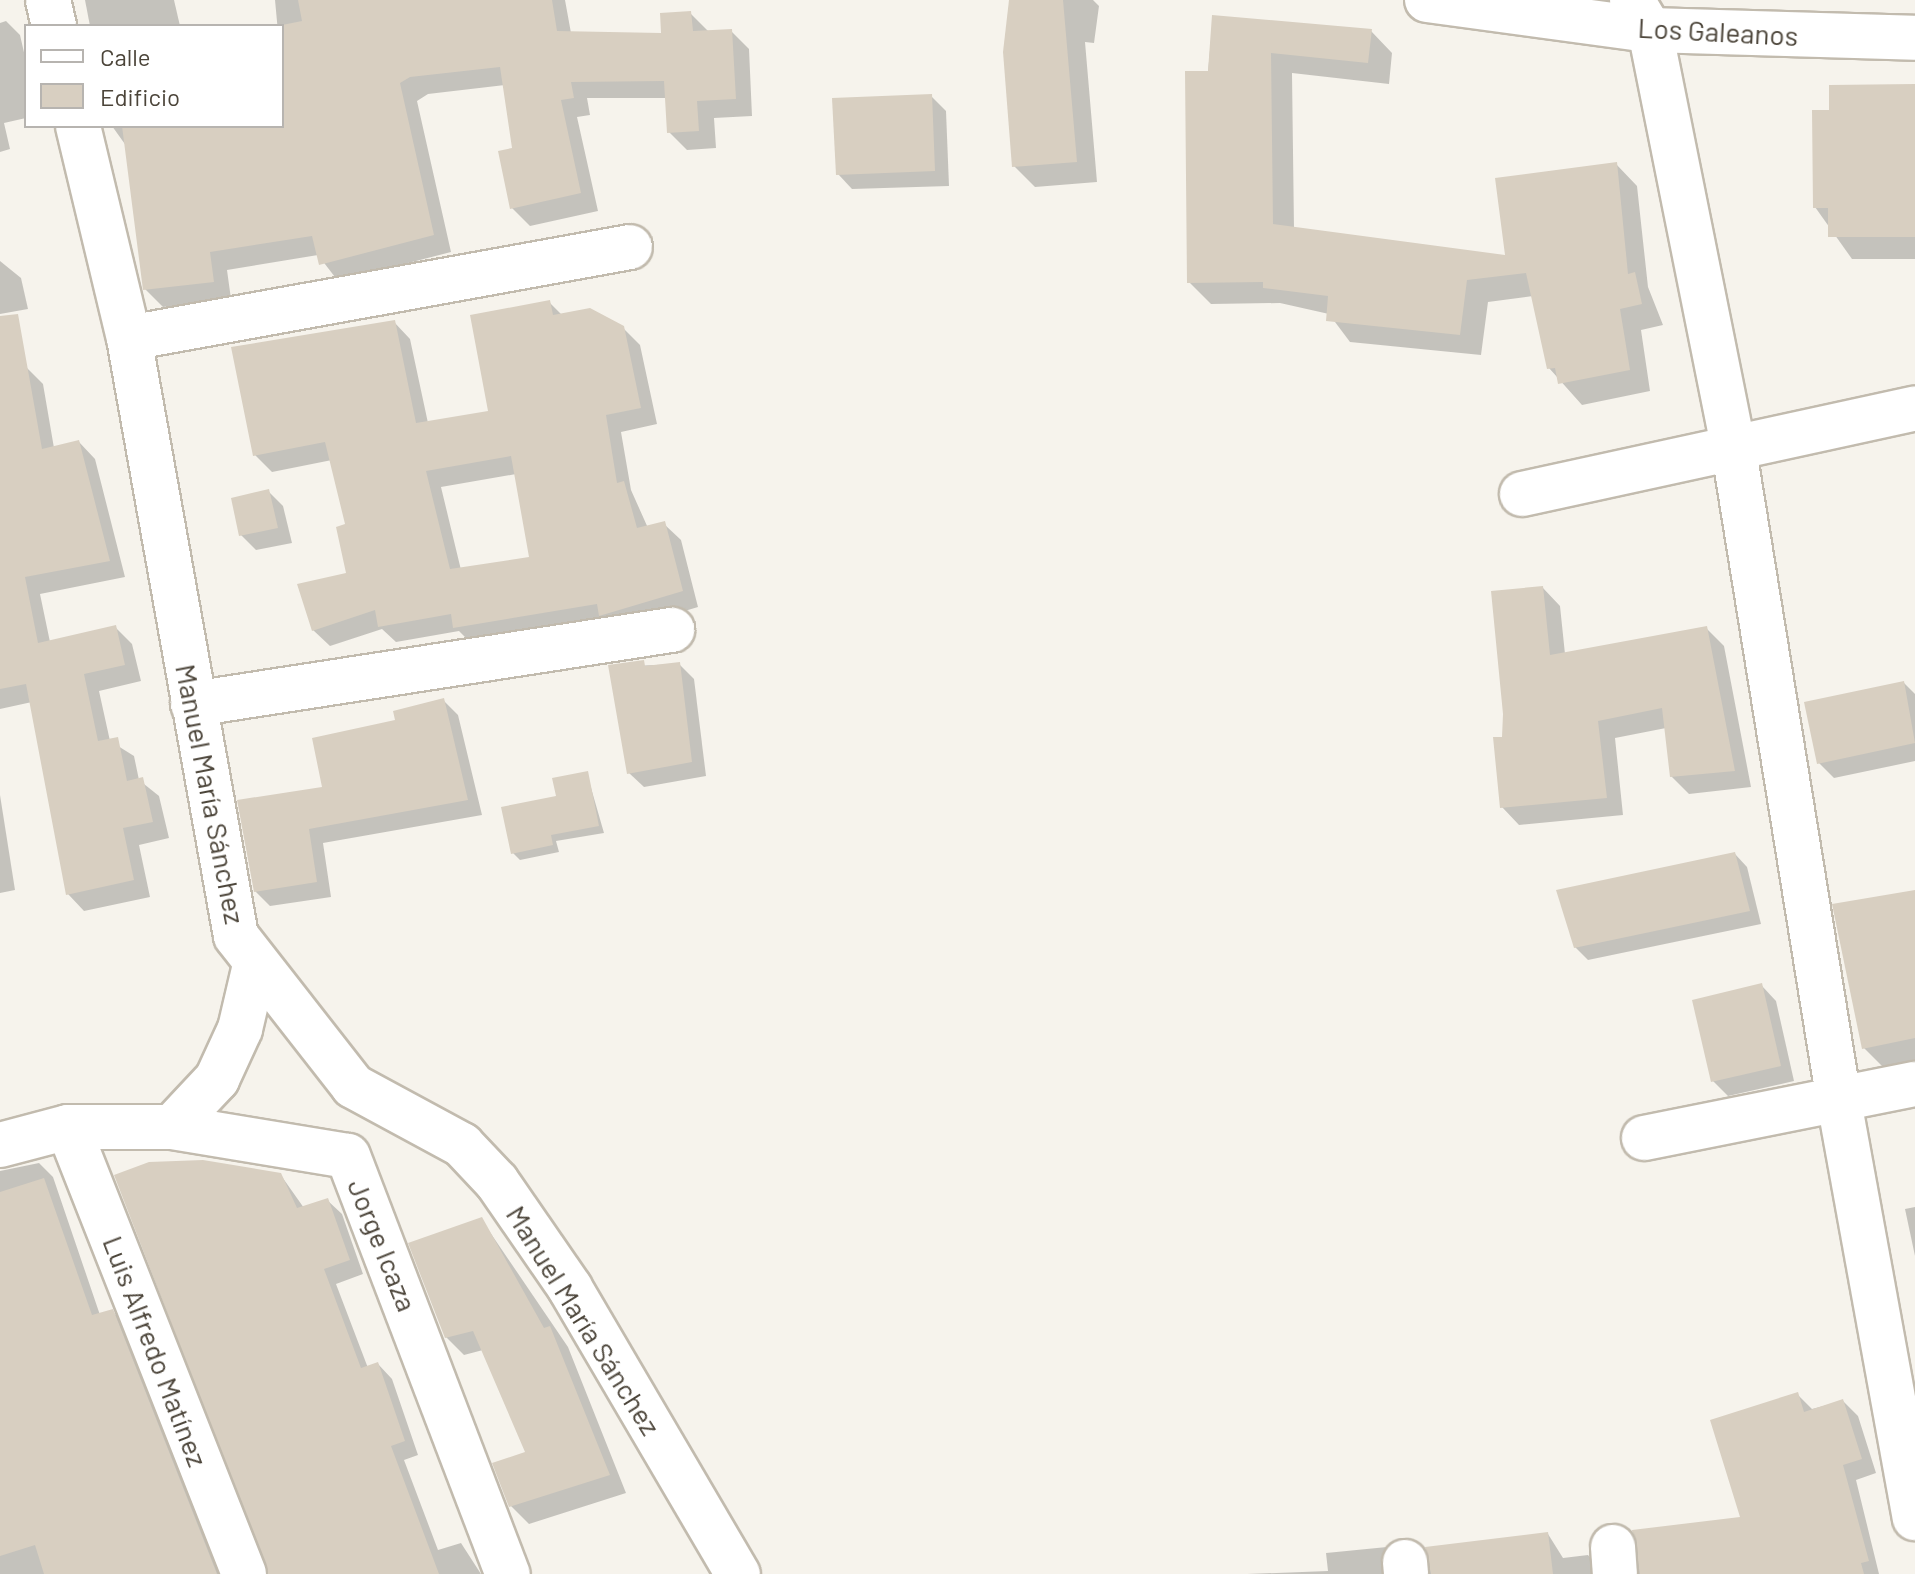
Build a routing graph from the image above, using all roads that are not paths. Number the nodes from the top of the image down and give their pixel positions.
1 (48, 0) edge
2 (1427, 0) edge
3 (1641, 15) edge
4 (54, 24) edge
5 (1915, 38) edge
6 (78, 128) edge
7 (630, 247) dead end
8 (129, 338) junction
9 (1915, 408) edge
10 (1733, 445) junction
11 (1522, 494) dead end
12 (672, 630) dead end
13 (193, 704) junction
14 (255, 965) junction
15 (1915, 1084) edge
16 (353, 1086) junction
17 (1839, 1101) junction
18 (68, 1127) junction
19 (172, 1127) junction
20 (1644, 1138) dead end
21 (0, 1145) edge
22 (348, 1156) junction
23 (1915, 1518) edge
24 (244, 1574) edge
25 (508, 1574) edge
26 (738, 1574) edge

1 - 4 street
2 - 3 street, Los Galeanos
3 - 5 street, Los Galeanos
3 - 10 street
6 - 8 street, Manuel María Sánchez
7 - 8 street
8 - 13 street, Manuel María Sánchez
9 - 10 street
10 - 11 street
10 - 17 street
12 - 13 street
13 - 14 street, Manuel María Sánchez
14 - 16 street, Manuel María Sánchez
14 - 19 street
15 - 17 street
16 - 22 street
16 - 26 street, Manuel María Sánchez
17 - 20 street
17 - 23 street
18 - 19 street, Jorge Icaza
18 - 21 street, Jorge Icaza
18 - 24 street, Luis Alfredo Matínez
19 - 22 street, Jorge Icaza
22 - 25 street, Jorge Icaza

